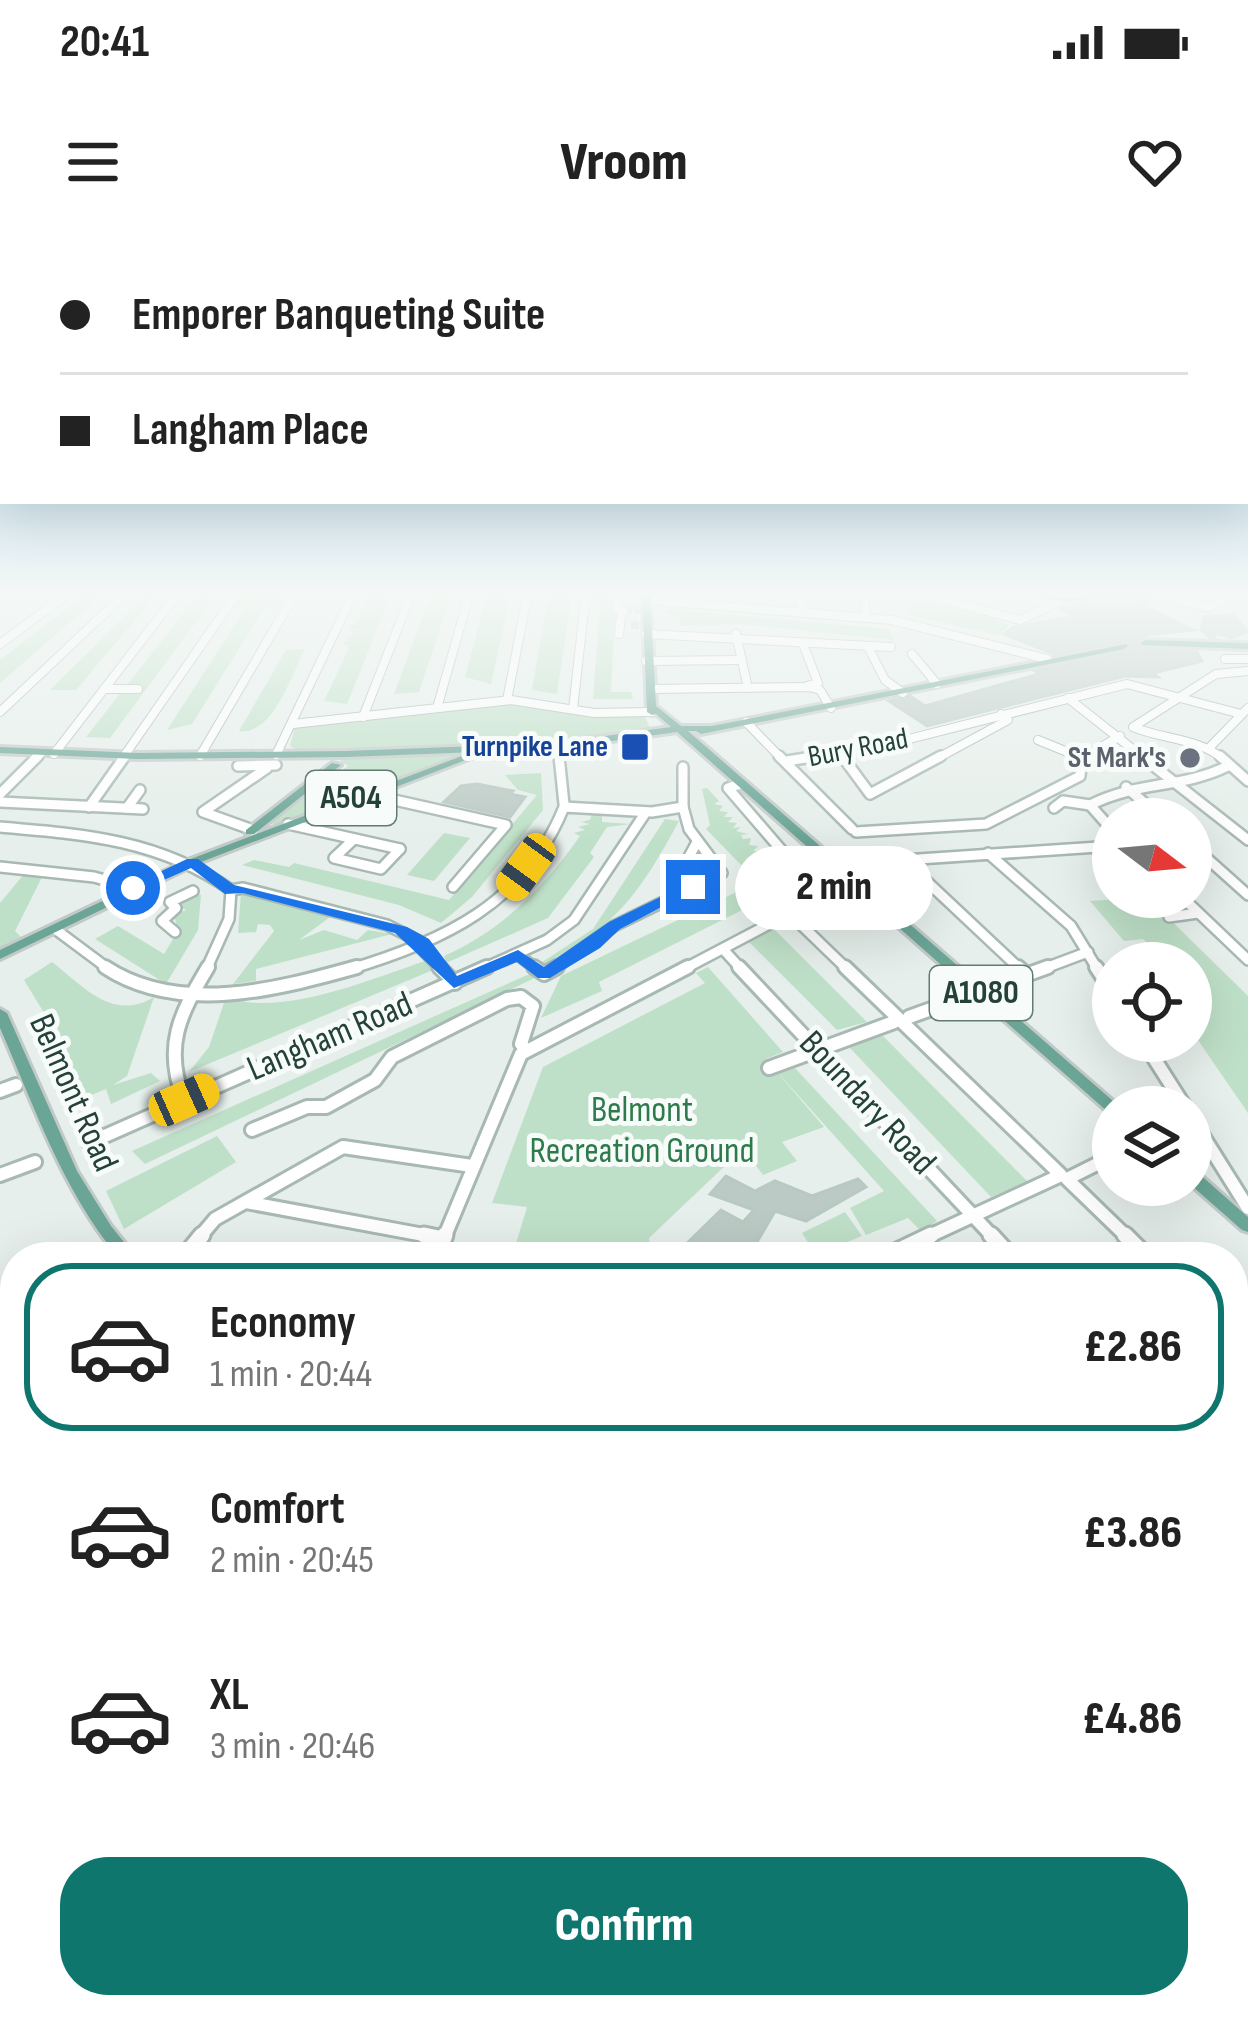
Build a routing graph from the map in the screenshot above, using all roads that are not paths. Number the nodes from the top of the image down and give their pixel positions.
1 (40, 675) edge
2 (115, 675) edge
3 (182, 675) edge
4 (247, 675) edge
5 (315, 675) edge
6 (379, 675) edge
7 (446, 675) edge
8 (512, 675) edge
9 (577, 675) edge
10 (648, 675) edge
11 (745, 675) edge
12 (815, 675) edge
13 (882, 675) edge
14 (930, 675) edge
15 (977, 675) edge
16 (1215, 675) edge
17 (937, 684) junction
18 (799, 687) junction
19 (650, 688) junction
20 (748, 688) junction
21 (104, 689) junction
22 (138, 689) dead end
23 (903, 693) junction
24 (1068, 698) junction
25 (1183, 698) junction
26 (507, 700) junction
27 (437, 708) junction
28 (831, 708) junction
29 (573, 710) junction
30 (653, 710) junction
31 (1245, 711) edge
32 (0, 712) edge
33 (1001, 714) junction
34 (363, 717) junction
35 (748, 721) junction
36 (1233, 722) junction
37 (292, 724) junction
38 (1245, 728) dead end
39 (675, 733) junction
40 (1120, 736) junction
41 (1038, 740) dead end
42 (1212, 744) junction
43 (558, 746) junction
44 (0, 750) edge
45 (839, 751) junction
46 (48, 753) junction
47 (460, 755) junction
48 (128, 756) junction
49 (200, 756) junction
50 (1082, 758) junction
51 (281, 759) junction
52 (787, 761) junction
53 (238, 766) dead end
54 (683, 767) dead end
55 (1225, 767) junction
56 (1176, 780) junction
57 (1248, 781) edge
58 (740, 784) junction
59 (1126, 787) junction
60 (140, 790) dead end
61 (363, 793) junction
62 (0, 798) edge
63 (1139, 798) edge
64 (564, 805) junction
65 (1090, 806) joint
66 (89, 807) junction
67 (683, 807) junction
68 (127, 808) junction
69 (1054, 808) dead end
70 (143, 809) dead end
71 (646, 812) junction
72 (288, 824) junction
73 (0, 827) edge
74 (257, 832) junction
75 (354, 839) junction
76 (1248, 840) edge
77 (697, 842) junction
78 (1092, 847) edge
79 (987, 852) junction
80 (790, 860) dead end
81 (192, 862) junction
82 (1212, 863) edge
83 (0, 867) edge
84 (217, 880) junction
85 (454, 887) dead end
86 (133, 888) junction
87 (231, 890) junction
88 (834, 890) dead end
89 (1248, 896) edge
90 (665, 901) junction
91 (790, 914) junction
92 (1203, 918) edge
93 (55, 928) junction
94 (175, 932) dead end
95 (421, 944) junction
96 (723, 949) junction
97 (1088, 952) junction
98 (518, 955) junction
99 (0, 956) edge
100 (1092, 959) edge
101 (1248, 960) edge
102 (1027, 975) junction
103 (454, 983) junction
104 (192, 992) junction
105 (979, 992) junction
106 (0, 1012) edge
107 (909, 1017) dead end
108 (894, 1022) dead end
109 (526, 1050) junction
110 (818, 1050) junction
111 (770, 1067) dead end
112 (16, 1085) dead end
113 (1092, 1090) edge
114 (0, 1091) edge
115 (184, 1100) junction
116 (252, 1130) dead end
117 (88, 1143) dead end
118 (1212, 1156) edge
119 (35, 1162) dead end
120 (1092, 1165) edge
121 (472, 1166) junction
122 (0, 1175) edge
123 (1064, 1177) junction
124 (1212, 1192) edge
125 (246, 1202) junction
126 (974, 1217) junction
127 (1247, 1220) edge
128 (443, 1238) junction
129 (114, 1242) edge
130 (194, 1242) edge
131 (442, 1242) edge
132 (918, 1242) edge
133 (997, 1242) edge
134 (1131, 1242) edge

1 - 32 street
2 - 21 street
3 - 48 street
4 - 49 street
5 - 37 street
6 - 34 street
7 - 27 street
8 - 26 street
9 - 29 street
10 - 19 main road
11 - 20 street
12 - 18 street
13 - 23 street
14 - 17 street
15 - 17 main road
16 - 25 street
17 - 23 main road
18 - 20 street
18 - 28 street
19 - 20 street
19 - 30 main road
21 - 22 street
21 - 46 street
23 - 28 main road
24 - 25 street, Bury Road
24 - 33 street, Bury Road
24 - 40 street
25 - 31 street, Bury Road
25 - 42 street
26 - 27 street
26 - 29 street
27 - 34 street
28 - 35 main road
29 - 30 street
30 - 39 main road
31 - 36 street
33 - 45 street, Bury Road
33 - 45 street
34 - 37 street
35 - 39 main road
35 - 52 street
36 - 38 street
36 - 42 street
37 - 51 street
39 - 43 main road
39 - 58 main road, A1080
40 - 50 street
40 - 56 street
41 - 50 street
42 - 55 street
43 - 47 main road
43 - 64 street
44 - 46 main road
45 - 52 street, Bury Road
46 - 48 main road
46 - 62 street
47 - 51 main road
47 - 61 main road, A504
48 - 49 main road
48 - 66 street
49 - 51 main road
50 - 52 street
51 - 53 street
51 - 74 street
51 - 74 main road, A504
54 - 67 street
55 - 56 street
55 - 57 street
56 - 59 street
56 - 76 street
58 - 80 street
58 - 105 main road, A1080
59 - 63 street
59 - 65 street
60 - 68 street
61 - 72 main road, A504
61 - 85 street
62 - 66 street
64 - 71 street
64 - 95 street
65 - 69 street
66 - 68 street
67 - 71 street
67 - 77 street
68 - 70 street
71 - 98 street, Langham Road
72 - 74 main road, A504
72 - 75 street
73 - 81 street
74 - 81 main road, A504
75 - 75 street
77 - 90 street
77 - 90 street
78 - 79 street
79 - 97 street
79 - 102 street
81 - 84 street
81 - 86 main road, A504
82 - 89 street
83 - 86 street
84 - 87 street
84 - 94 street
86 - 93 main road, A504
87 - 95 street
87 - 104 street
88 - 91 street
90 - 98 street
91 - 96 street
91 - 123 street
92 - 101 street
93 - 99 main road, A504
93 - 104 street
95 - 103 street
95 - 104 street
96 - 109 street
96 - 110 street, Boundary Road
97 - 100 street
97 - 102 street
98 - 103 street, Langham Road
102 - 105 street
103 - 115 street, Langham Road
104 - 115 street
105 - 107 street
105 - 113 main road, A1080
106 - 129 main road, Belmont Road
108 - 110 street
109 - 116 street
109 - 121 street
110 - 111 street
110 - 126 street, Boundary Road
112 - 114 street
115 - 117 street, Langham Road
118 - 127 street
119 - 122 street
120 - 123 street
121 - 125 street
121 - 128 street
123 - 126 street
123 - 134 street
124 - 127 main road
125 - 128 street
125 - 130 street
126 - 132 street
126 - 133 street, Boundary Road
128 - 131 street

